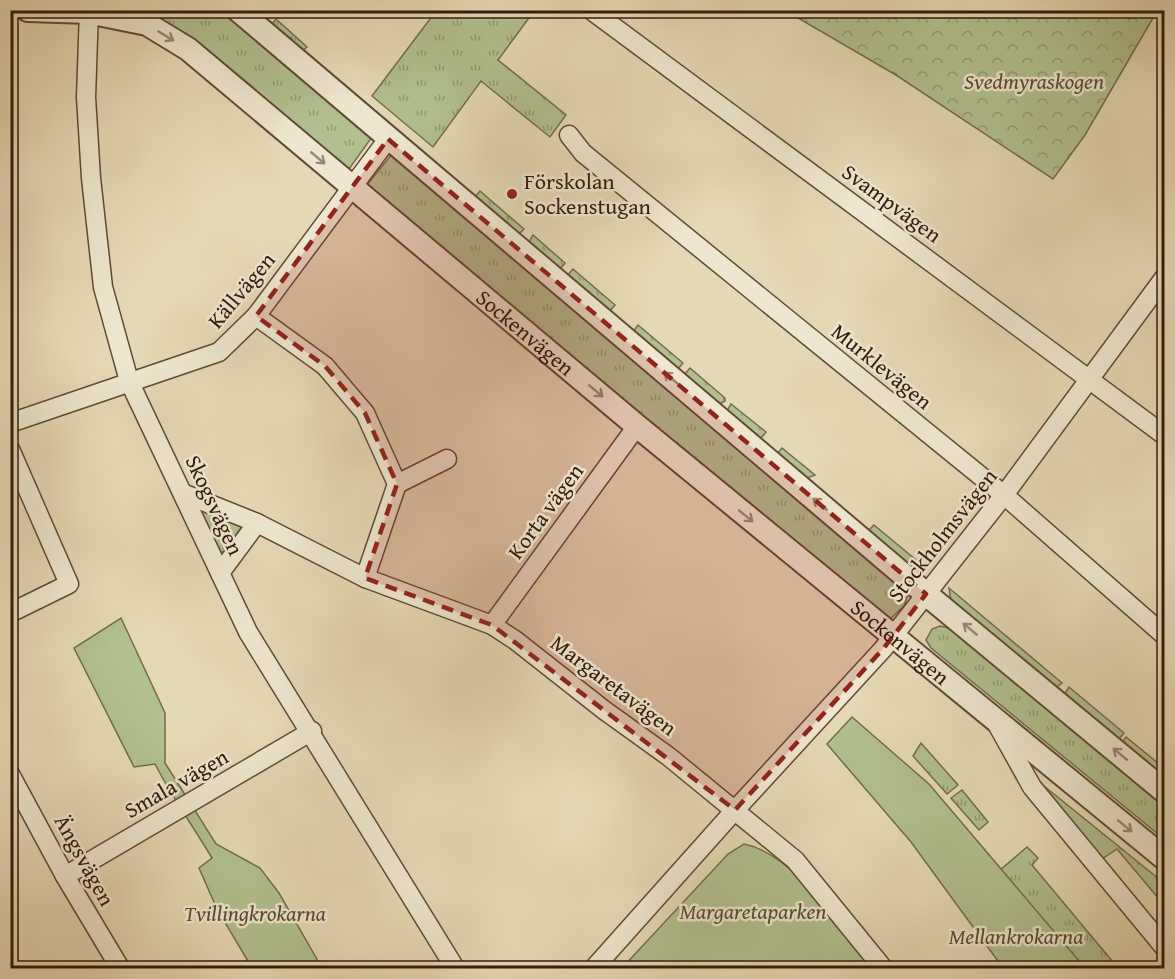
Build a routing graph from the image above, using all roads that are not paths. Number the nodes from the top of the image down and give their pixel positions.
1 (28, 10) edge
2 (238, 10) edge
3 (591, 10) edge
4 (89, 11) edge
5 (569, 135) dead end
6 (388, 139) junction
7 (351, 186) junction
8 (1164, 278) edge
9 (256, 316) junction
10 (1092, 379) junction
11 (129, 381) junction
12 (10, 423) edge
13 (637, 426) junction
14 (1164, 435) edge
15 (10, 448) edge
16 (447, 459) dead end
17 (397, 484) junction
18 (185, 494) junction
19 (1004, 495) junction
20 (257, 523) junction
21 (220, 573) junction
22 (365, 578) junction
23 (926, 594) junction
24 (10, 614) edge
25 (492, 625) junction
26 (893, 636) junction
27 (1164, 636) edge
28 (994, 721) junction
29 (312, 731) junction
30 (10, 774) edge
31 (1164, 791) edge
32 (735, 810) junction
33 (1164, 858) edge
34 (65, 876) junction
35 (1164, 946) edge
36 (120, 969) edge
37 (455, 969) edge
38 (594, 969) edge
39 (883, 969) edge

1 - 4 street, Sockenvägen
2 - 6 street
3 - 10 street, Svampvägen
4 -> 7 street, Sockenvägen
4 - 11 street, Skogsvägen
5 - 19 street, Murklevägen
6 - 7 street, Källvägen
23 -> 6 street
7 - 9 street, Källvägen
7 -> 13 street, Sockenvägen
8 - 10 street, Stockholmsvägen
9 - 11 street, Källvägen
9 - 17 street
10 - 14 street, Svampvägen
10 - 19 street, Stockholmsvägen
11 - 12 street, Källvägen
11 - 18 street, Skogsvägen
13 - 25 street, Korta vägen
13 -> 26 street, Sockenvägen
15 - 24 street
16 - 17 street
17 - 22 street
18 - 20 street, Margaretavägen
18 - 21 street, Skogsvägen
19 - 23 street, Stockholmsvägen
19 - 27 street, Murklevägen
20 - 21 street
20 - 22 street, Margaretavägen
21 - 29 street, Skogsvägen
22 - 25 street, Margaretavägen
23 - 26 street, Stockholmsvägen
31 -> 23 street
25 - 32 street, Margaretavägen
26 - 28 street, Sockenvägen
26 - 32 street, Stockholmsvägen
28 -> 33 street, Sockenvägen
28 - 35 street, Sockenvägen
29 - 34 street, Smala vägen
29 - 37 street, Skogsvägen
30 - 34 street, Ängsvägen
32 - 38 street, Stockholmsvägen
32 - 39 street, Margaretavägen
34 - 36 street, Ängsvägen

